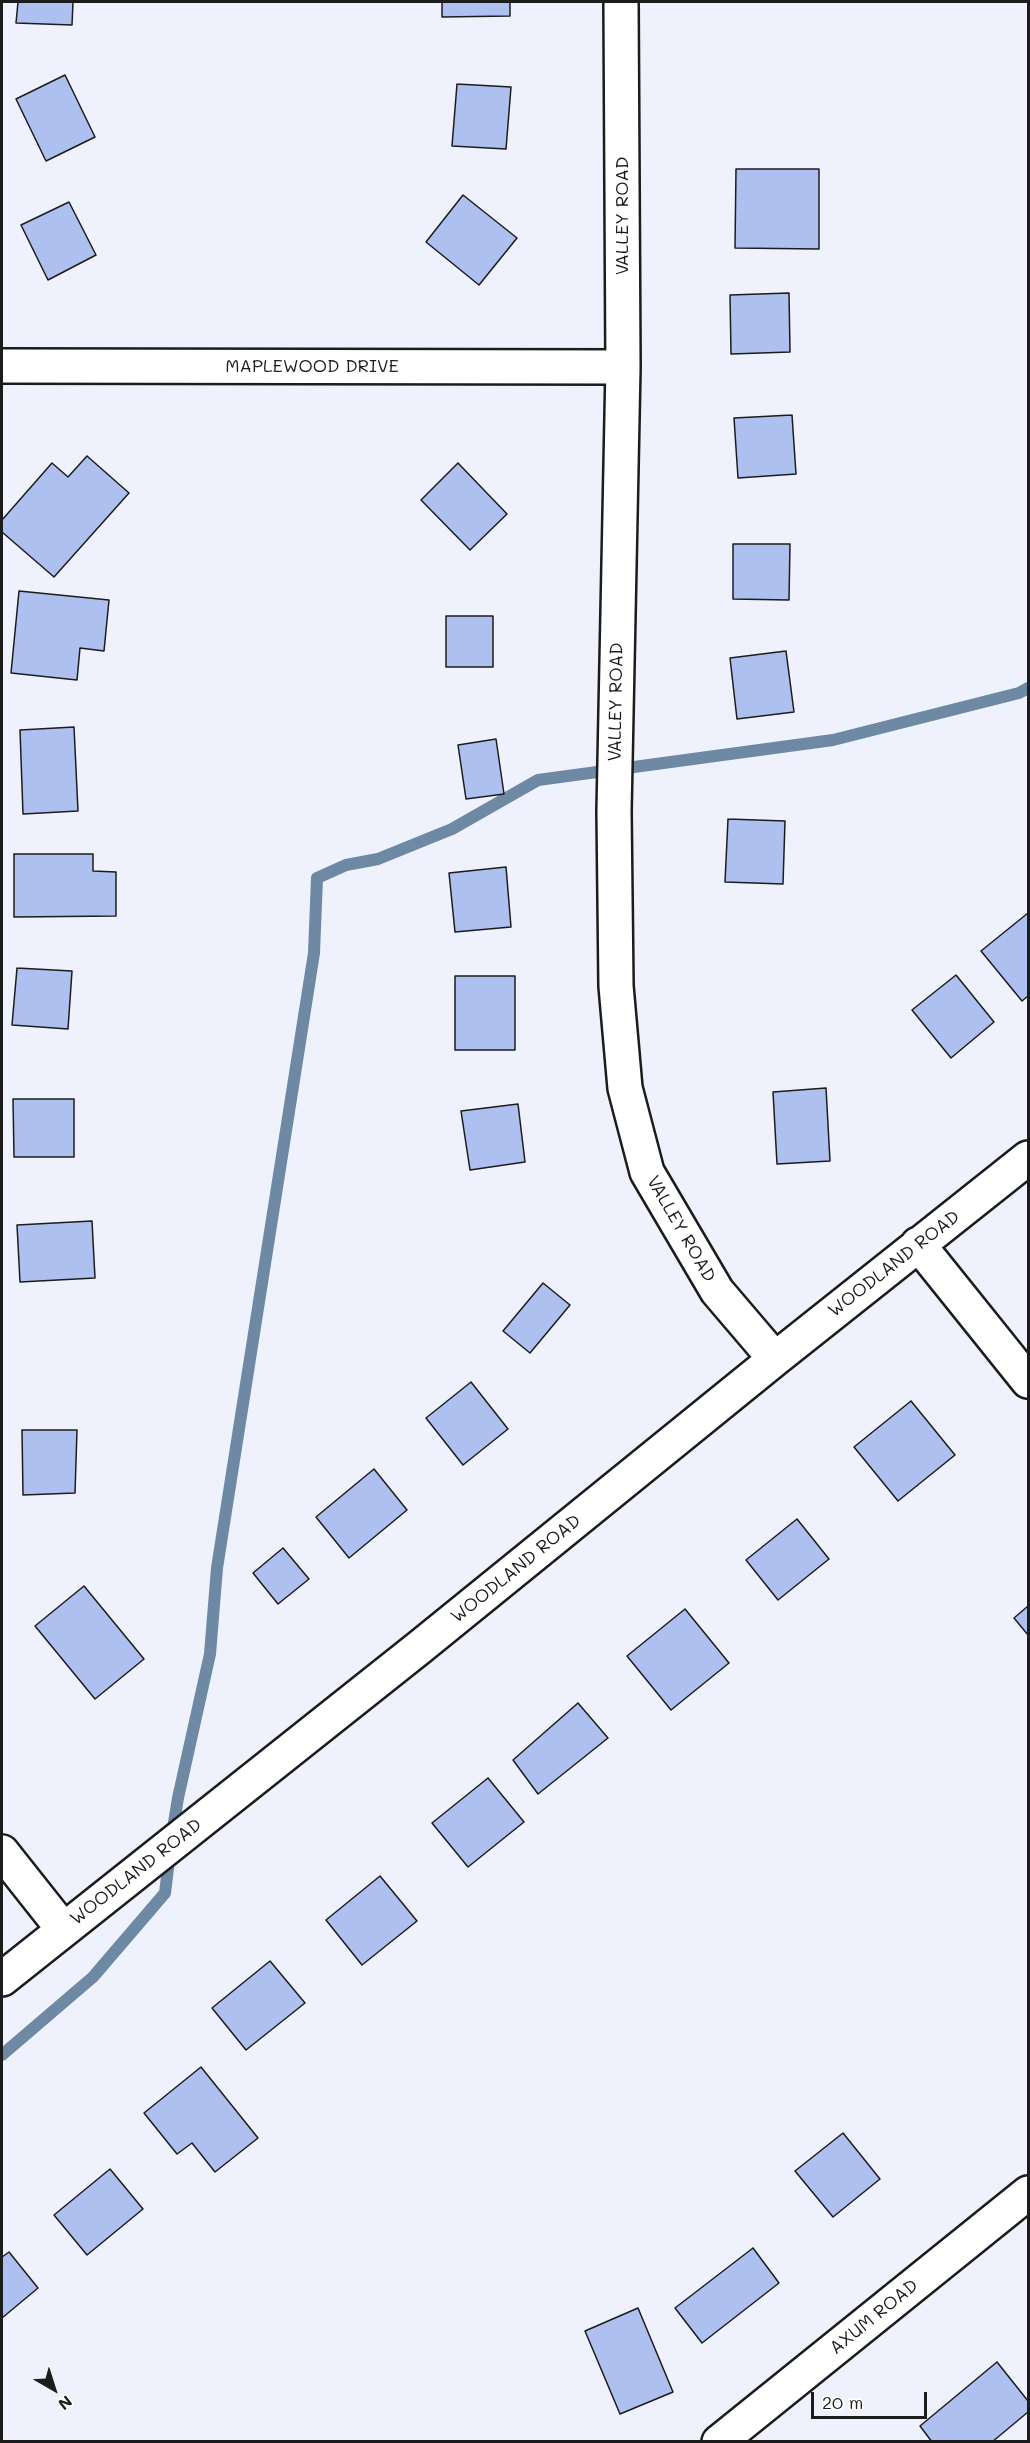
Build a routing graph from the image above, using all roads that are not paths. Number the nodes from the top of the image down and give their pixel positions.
1 (621, 2) edge
2 (2, 366) edge
3 (623, 367) junction
4 (1029, 1158) edge
5 (918, 1244) junction
6 (775, 1359) junction
7 (1029, 1381) edge
8 (2, 1852) edge
9 (63, 1929) junction
10 (2, 1979) edge
11 (1029, 2193) edge
12 (719, 2442) edge

1 - 3 street, VALLEY ROAD
2 - 3 street, MAPLEWOOD DRIVE
3 - 6 street, VALLEY ROAD
4 - 5 street, WOODLAND ROAD
5 - 6 street, WOODLAND ROAD
5 - 7 street
6 - 9 street, WOODLAND ROAD
8 - 9 street
9 - 10 street, WOODLAND ROAD
11 - 12 street, AXUM ROAD

